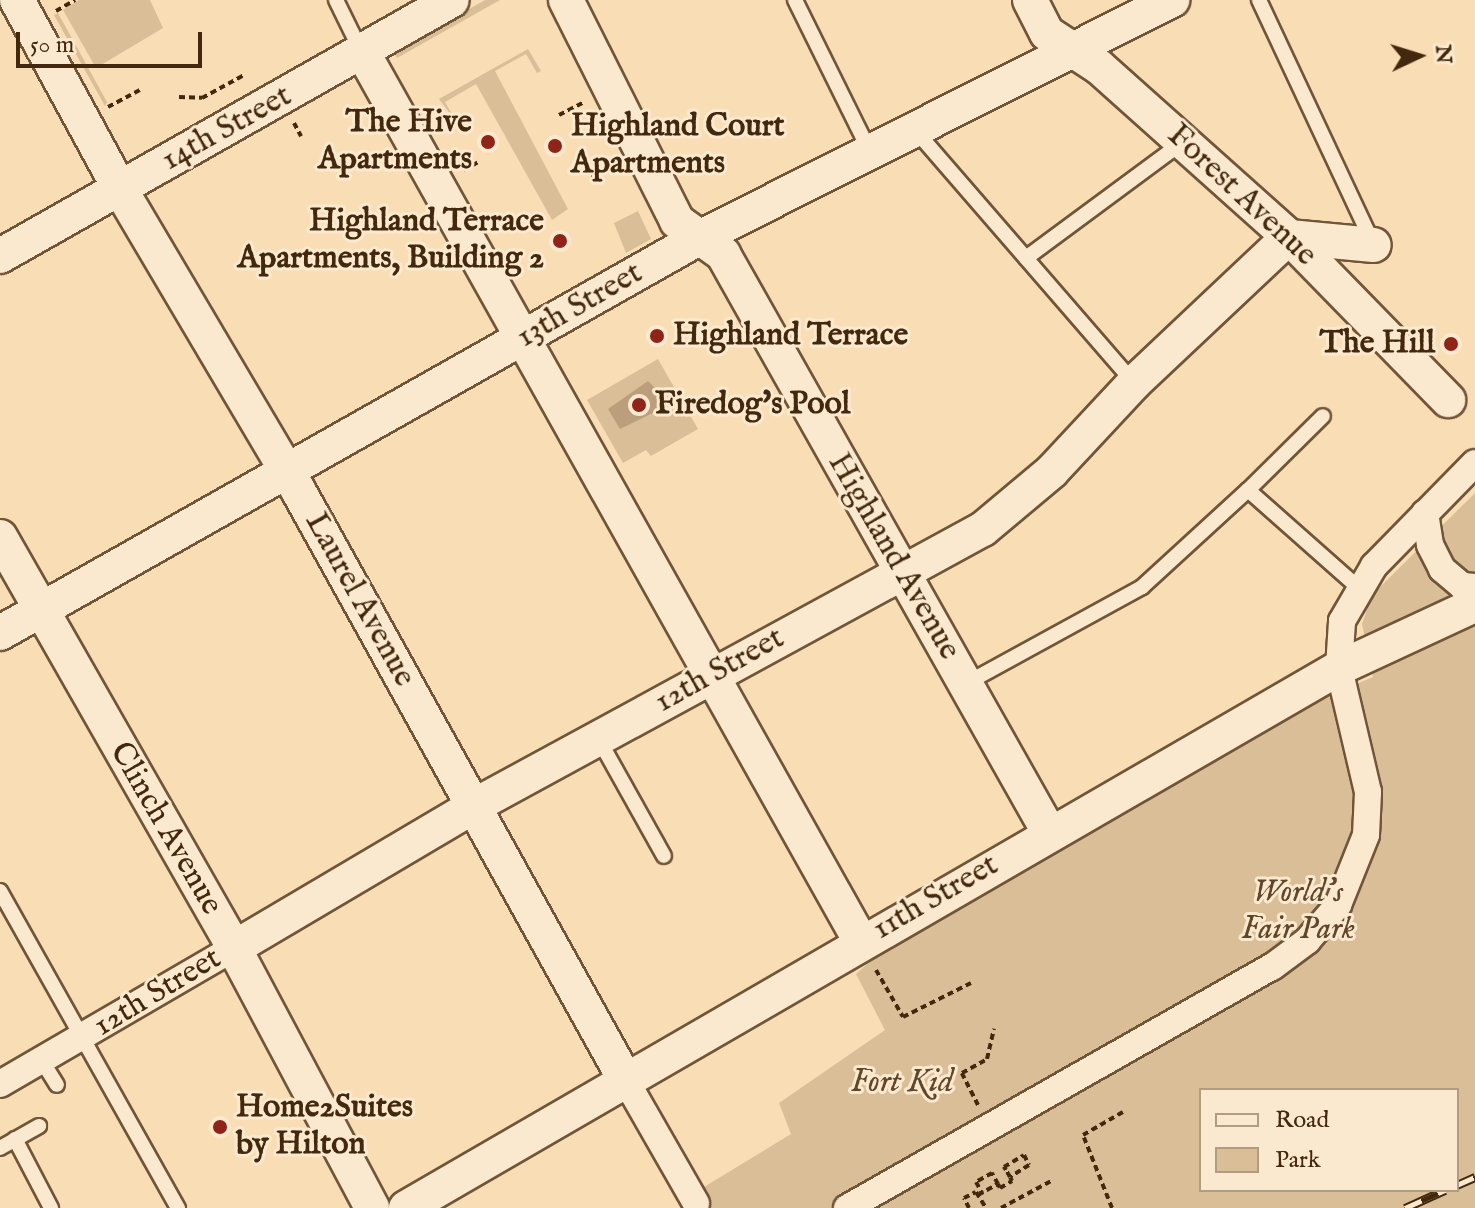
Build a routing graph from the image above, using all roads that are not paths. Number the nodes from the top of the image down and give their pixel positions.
1 (17, 0) edge
2 (336, 0) edge
3 (452, 0) edge
4 (566, 0) edge
5 (795, 0) edge
6 (1030, 0) edge
7 (1172, 0) edge
8 (1259, 0) edge
9 (1073, 50) junction
10 (363, 53) junction
11 (915, 130) junction
12 (1183, 142) junction
13 (871, 153) junction
14 (120, 189) junction
15 (1289, 237) junction
16 (699, 238) junction
17 (1385, 247) joint
18 (0, 256) edge
19 (1026, 258) junction
20 (522, 340) junction
21 (1134, 383) junction
22 (1448, 400) dead end
23 (1323, 416) dead end
24 (1475, 463) edge
25 (288, 473) junction
26 (1248, 490) junction
27 (1425, 513) junction
28 (0, 537) edge
29 (901, 572) junction
30 (1475, 587) edge
31 (1360, 589) junction
32 (1475, 605) edge
33 (42, 610) junction
34 (0, 633) edge
35 (1339, 668) junction
36 (709, 677) junction
37 (965, 684) junction
38 (598, 738) junction
39 (474, 806) junction
40 (1049, 832) junction
41 (664, 856) dead end
42 (0, 891) edge
43 (234, 948) junction
44 (866, 952) junction
45 (83, 1039) junction
46 (42, 1061) junction
47 (626, 1081) junction
48 (0, 1084) edge
49 (57, 1085) dead end
50 (39, 1126) dead end
51 (15, 1139) junction
52 (0, 1148) edge
53 (696, 1203) dead end
54 (51, 1208) edge
55 (178, 1208) edge
56 (372, 1208) edge
57 (406, 1208) edge
58 (847, 1208) edge

1 - 14 street, Laurel Avenue
2 - 10 lane
3 - 10 street, 14th Street
4 - 16 street, Highland Avenue
5 - 13 lane
6 - 9 street, Forest Avenue
7 - 9 street, 13th Street
8 - 17 lane
9 - 11 street, 13th Street
9 - 12 street, Forest Avenue
10 - 14 street, 14th Street
10 - 20 street
11 - 13 street, 13th Street
11 - 19 lane
12 - 15 street, Forest Avenue
12 - 19 lane
13 - 16 street, 13th Street
14 - 18 street, 14th Street
14 - 25 street, Laurel Avenue
15 - 17 street
15 - 21 street, 12th Street
15 - 22 street, Forest Avenue
16 - 20 street, 13th Street
16 - 29 street, Highland Avenue
19 - 21 lane
20 - 25 street, 13th Street
20 - 36 street
21 - 29 street, 12th Street
23 - 26 lane
24 - 27 street
25 - 33 street, 13th Street
25 - 39 street, Laurel Avenue
26 - 31 lane
26 - 37 lane
27 - 30 street
27 - 31 street
28 - 33 street, Clinch Avenue
29 - 36 street, 12th Street
29 - 37 street, Highland Avenue
31 - 35 street
32 - 35 street, 11th Street
33 - 34 street, 13th Street
33 - 43 street, Clinch Avenue
35 - 40 street, 11th Street
35 - 58 street
36 - 38 street, 12th Street
36 - 44 street
37 - 40 street, Highland Avenue
38 - 39 street, 12th Street
38 - 41 lane
39 - 43 street, 12th Street
39 - 47 street, Laurel Avenue
40 - 44 street, 11th Street
42 - 45 lane
43 - 45 street, 12th Street
43 - 56 street, Clinch Avenue
44 - 47 street, 11th Street
45 - 46 street, 12th Street
45 - 55 lane
46 - 48 street, 12th Street
46 - 49 lane
47 - 53 street, Laurel Avenue
47 - 57 street, 11th Street
50 - 51 lane
51 - 52 lane
51 - 54 lane

